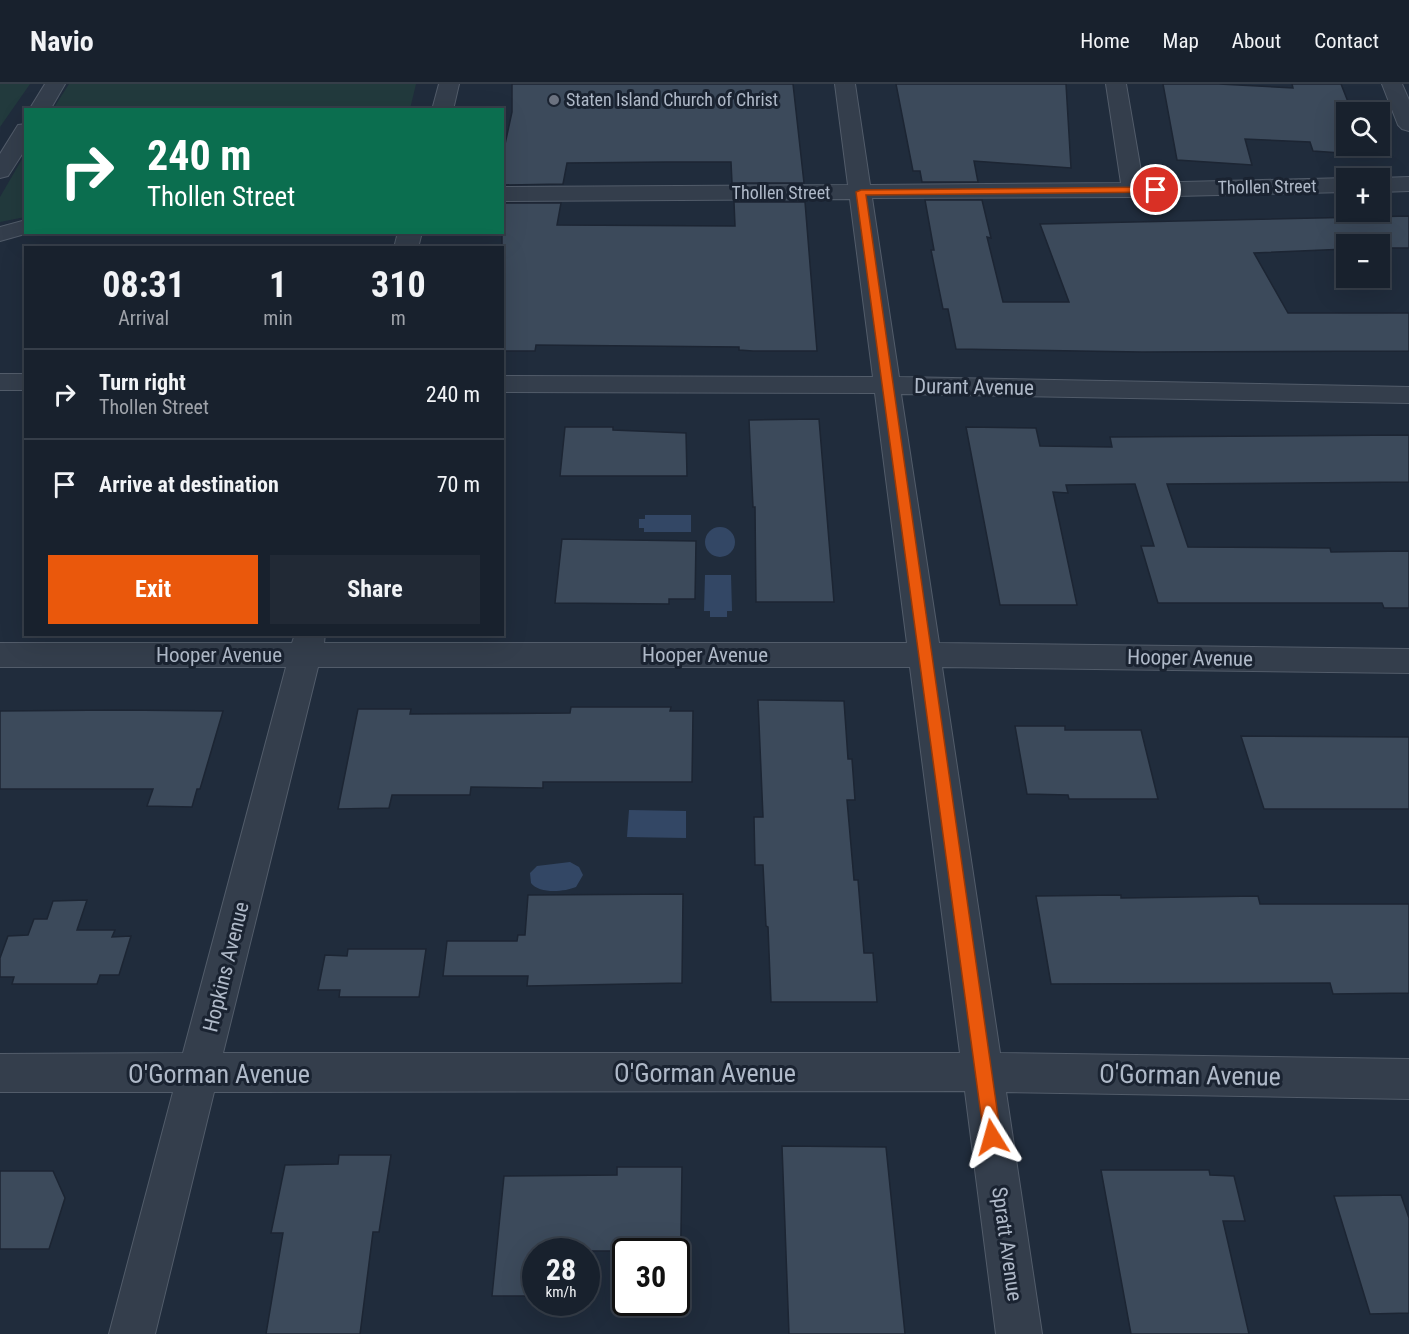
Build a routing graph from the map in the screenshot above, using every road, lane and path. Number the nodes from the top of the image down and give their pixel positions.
1 (55, 84) edge
2 (449, 84) edge
3 (845, 84) edge
4 (1116, 84) edge
5 (1392, 84) edge
6 (40, 108) edge
7 (443, 108) edge
8 (1409, 124) edge
9 (24, 133) edge
10 (0, 171) edge
11 (1390, 184) edge
12 (1409, 184) edge
13 (1336, 185) edge
14 (1133, 190) junction
15 (861, 192) junction
16 (504, 194) edge
17 (24, 228) edge
18 (0, 234) edge
19 (0, 382) edge
20 (24, 382) edge
21 (504, 384) edge
22 (889, 386) junction
23 (1409, 395) edge
24 (308, 645) edge
25 (0, 655) edge
26 (927, 655) junction
27 (1409, 661) edge
28 (983, 1072) junction
29 (0, 1073) edge
30 (199, 1074) junction
31 (1409, 1079) edge
32 (132, 1334) edge
33 (1019, 1334) edge

1 - 6 street
2 - 7 street
3 - 15 street, Spratt Avenue
4 - 14 street
5 - 8 street
9 - 10 street
11 - 12 street
13 - 14 street, Thollen Street
14 - 15 street, Thollen Street
15 - 16 street, Thollen Street
15 - 22 street, Spratt Avenue
17 - 18 street
19 - 20 street
21 - 22 street, Durant Avenue
22 - 23 street, Durant Avenue
22 - 26 street, Spratt Avenue
24 - 25 street, Hooper Avenue
24 - 26 street, Hooper Avenue
24 - 30 street, Hopkins Avenue
26 - 27 street, Hooper Avenue
26 - 28 street, Spratt Avenue
28 - 30 street, O'Gorman Avenue
28 - 31 street, O'Gorman Avenue
28 - 33 street, Spratt Avenue
29 - 30 street, O'Gorman Avenue
30 - 32 street, Hopkins Avenue

